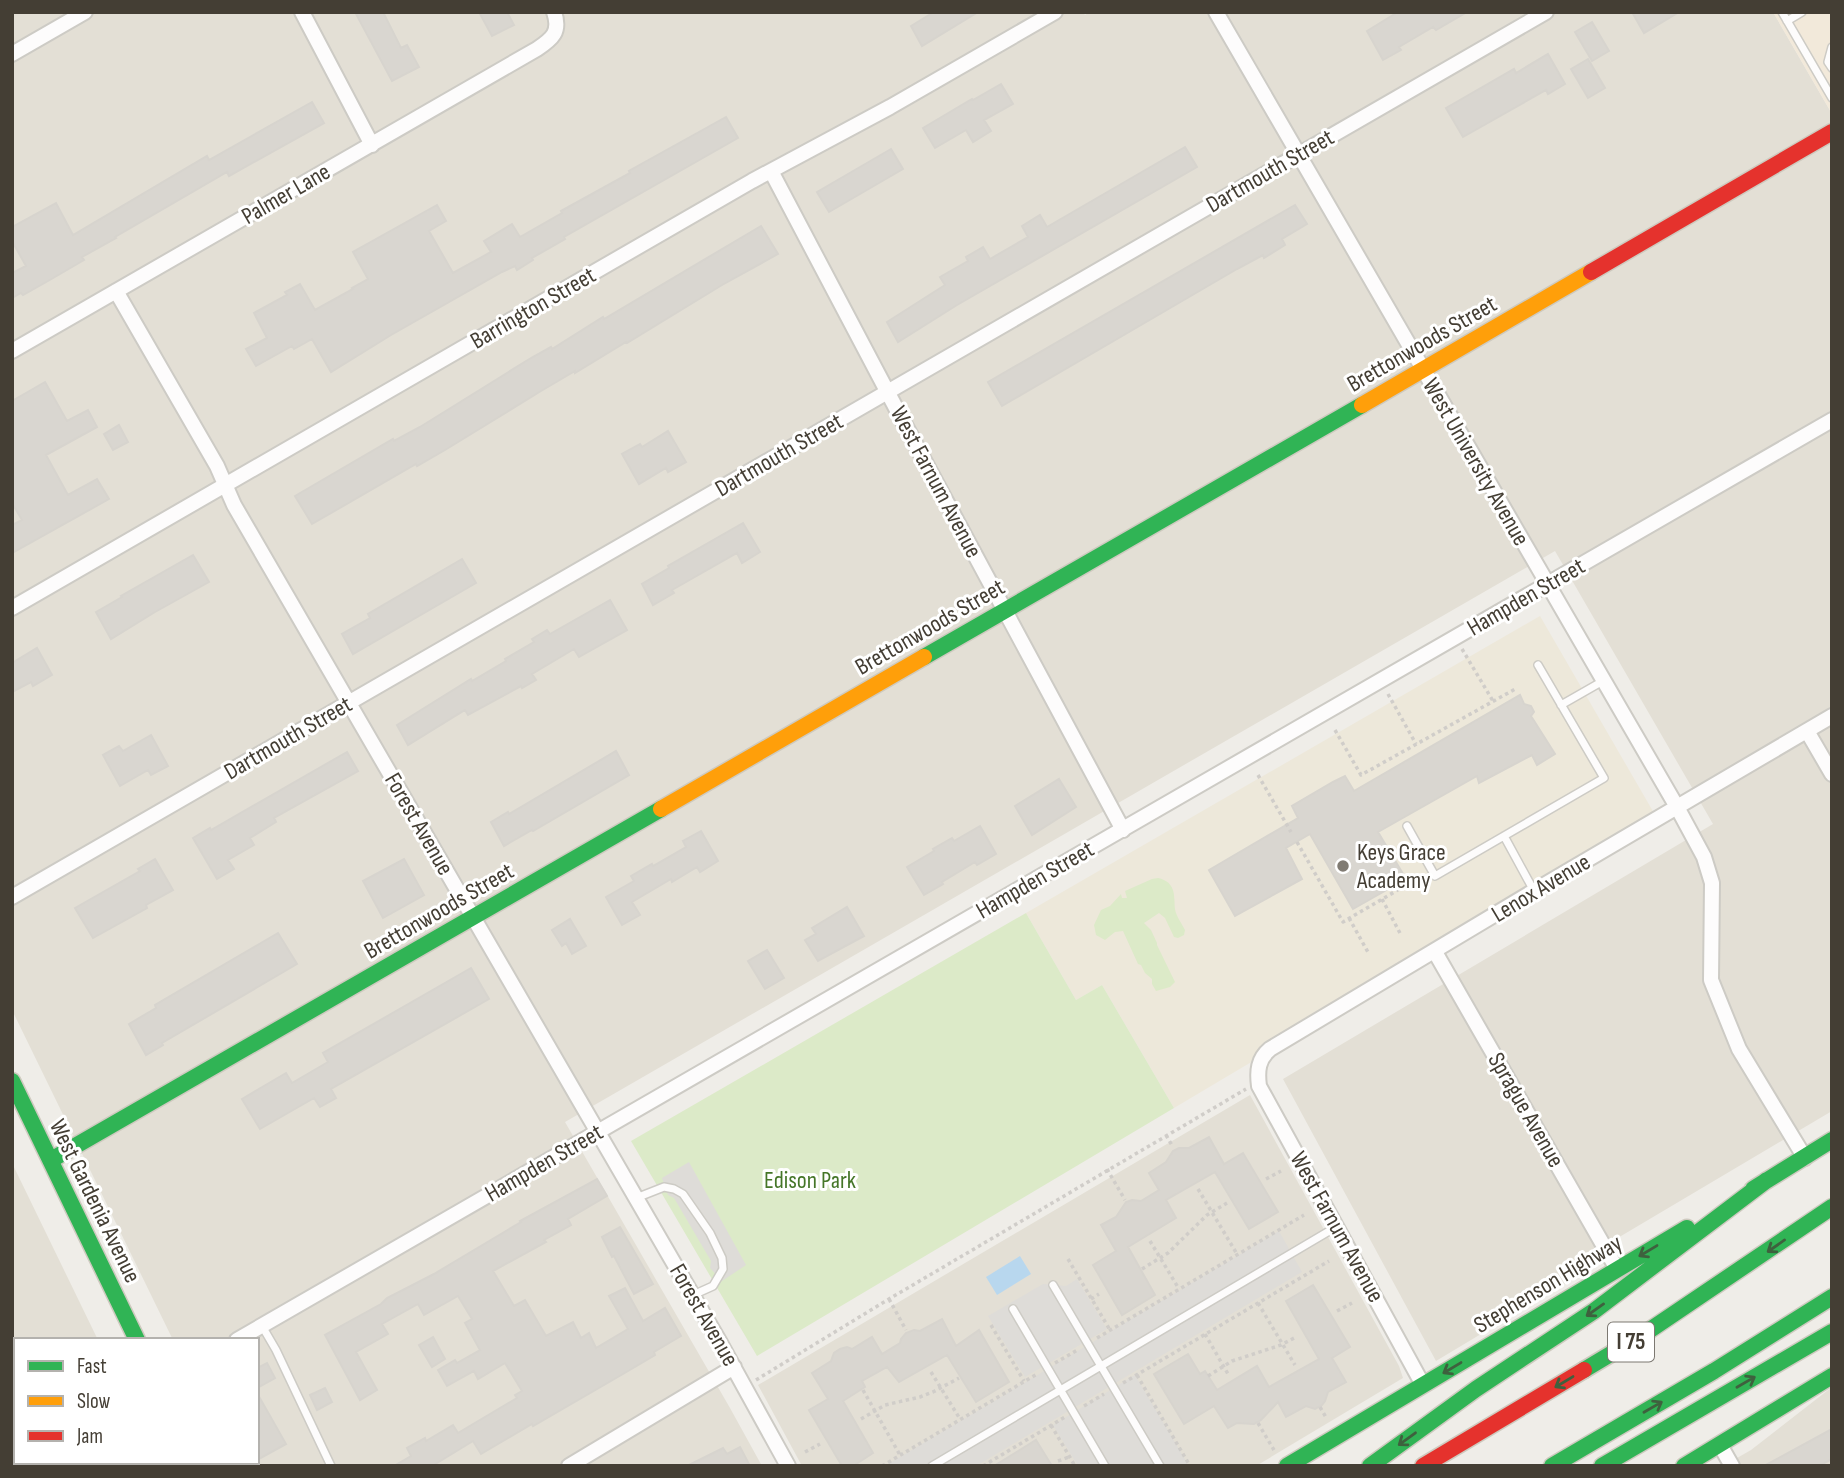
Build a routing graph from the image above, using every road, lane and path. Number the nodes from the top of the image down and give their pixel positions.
1 (85, 12) edge
2 (302, 12) edge
3 (554, 12) edge
4 (1055, 12) edge
5 (1216, 12) edge
6 (1546, 12) edge
7 (1782, 12) edge
8 (1802, 12) edge
9 (1787, 20) junction
10 (1832, 47) edge
11 (12, 54) edge
12 (1832, 68) edge
13 (1829, 87) edge
14 (1832, 98) edge
15 (1832, 132) edge
16 (372, 145) junction
17 (1299, 155) junction
18 (771, 171) junction
19 (116, 291) junction
20 (12, 351) edge
21 (1423, 370) junction
22 (888, 392) junction
23 (1832, 420) edge
24 (226, 485) junction
25 (1547, 584) junction
26 (12, 608) edge
27 (1005, 610) junction
28 (1461, 647) dead end
29 (1538, 665) dead end
30 (1603, 681) junction
31 (1517, 688) dead end
32 (1385, 690) dead end
33 (1493, 701) junction
34 (348, 703) junction
35 (1561, 705) junction
36 (1832, 716) edge
37 (1335, 730) dead end
38 (1807, 731) junction
39 (1416, 744) junction
40 (1832, 774) edge
41 (1258, 775) dead end
42 (1677, 807) junction
43 (1406, 826) dead end
44 (1123, 830) junction
45 (1292, 832) dead end
46 (1504, 836) junction
47 (1297, 842) dead end
48 (1408, 884) dead end
49 (1534, 891) junction
50 (12, 897) edge
51 (1382, 899) junction
52 (473, 918) junction
53 (1349, 918) junction
54 (1401, 935) dead end
55 (1434, 952) junction
56 (1369, 954) dead end
57 (1259, 1066) joint
58 (12, 1081) edge
59 (1248, 1087) dead end
60 (597, 1133) junction
61 (1166, 1135) junction
62 (1832, 1140) edge
63 (1173, 1147) dead end
64 (1805, 1158) junction
65 (51, 1160) junction
66 (1107, 1169) junction
67 (1281, 1171) dead end
68 (1266, 1179) dead end
69 (1767, 1181) junction
70 (1198, 1189) dead end
71 (636, 1198) junction
72 (1125, 1200) dead end
73 (1227, 1203) dead end
74 (1832, 1207) edge
75 (1212, 1212) junction
76 (1304, 1215) dead end
77 (1337, 1226) junction
78 (1150, 1241) dead end
79 (1237, 1254) junction
80 (1160, 1258) junction
81 (1068, 1259) dead end
82 (1329, 1261) dead end
83 (1142, 1269) dead end
84 (1617, 1269) junction
85 (1053, 1285) dead end
86 (1178, 1289) junction
87 (1100, 1294) dead end
88 (692, 1295) junction
89 (1832, 1297) edge
90 (1091, 1298) junction
91 (889, 1299) junction
92 (1258, 1303) junction
93 (1352, 1303) dead end
94 (1013, 1309) dead end
95 (1337, 1311) dead end
96 (991, 1325) dead end
97 (262, 1326) junction
98 (906, 1330) dead end
99 (1110, 1330) junction
100 (1832, 1332) edge
101 (1205, 1334) junction
102 (1296, 1337) dead end
103 (136, 1338) edge
104 (241, 1338) edge
105 (1094, 1339) dead end
106 (1283, 1344) junction
107 (1080, 1348) dead end
108 (1006, 1349) junction
109 (1000, 1353) dead end
110 (1054, 1363) dead end
111 (1295, 1364) dead end
112 (734, 1367) junction
113 (1100, 1367) junction
114 (1224, 1367) junction
115 (931, 1372) dead end
116 (1040, 1372) dead end
117 (1228, 1374) dead end
118 (1137, 1375) junction
119 (1208, 1376) dead end
120 (1832, 1376) edge
121 (959, 1378) dead end
122 (754, 1381) dead end
123 (1024, 1381) junction
124 (1121, 1384) dead end
125 (1423, 1385) junction
126 (940, 1388) junction
127 (863, 1390) dead end
128 (1062, 1390) junction
129 (1108, 1392) dead end
130 (1160, 1402) dead end
131 (1155, 1405) junction
132 (1320, 1406) dead end
133 (1080, 1408) dead end
134 (875, 1411) junction
135 (1066, 1416) dead end
136 (861, 1419) dead end
137 (960, 1419) junction
138 (1327, 1419) dead end
139 (1258, 1423) dead end
140 (1051, 1425) junction
141 (820, 1444) dead end
142 (1720, 1445) junction
143 (1274, 1450) dead end
144 (805, 1452) dead end
145 (900, 1455) junction
146 (1070, 1457) junction
147 (1058, 1461) dead end
148 (331, 1466) edge
149 (569, 1466) edge
150 (788, 1466) edge
151 (882, 1466) edge
152 (932, 1466) edge
153 (983, 1466) edge
154 (1075, 1466) edge
155 (1105, 1466) edge
156 (1160, 1466) edge
157 (1190, 1466) edge
158 (1287, 1466) edge
159 (1370, 1466) edge
160 (1423, 1466) edge
161 (1552, 1466) edge
162 (1602, 1466) edge
163 (1684, 1466) edge
164 (1732, 1466) edge

1 - 11 street
2 - 16 street
3 - 16 street, Palmer Lane
4 - 18 street, Barrington Street
5 - 17 street, West University Avenue
6 - 17 street, Dartmouth Street
7 - 9 lane
8 - 9 lane
9 - 13 lane
10 - 12 lane
13 - 14 lane
15 - 21 main road, Brettonwoods Street
16 - 19 street, Palmer Lane
17 - 21 street, West University Avenue
17 - 22 street, Dartmouth Street
18 - 22 street, West Farnum Avenue
18 - 24 street, Barrington Street
19 - 20 street, Palmer Lane
19 - 24 street, Forest Avenue
21 - 25 street, West University Avenue
21 - 27 main road, Brettonwoods Street
22 - 27 street, West Farnum Avenue
22 - 34 street, Dartmouth Street
23 - 25 street, Hampden Street
24 - 26 street, Barrington Street
24 - 34 street, Forest Avenue
25 - 30 street, West University Avenue
25 - 44 street, Hampden Street
27 - 44 street, West Farnum Avenue
27 - 52 main road, Brettonwoods Street
28 - 33 path
29 - 35 lane
30 - 35 lane
30 - 42 street, West University Avenue
31 - 33 path
32 - 39 path
33 - 39 path
34 - 50 street, Dartmouth Street
34 - 52 street, Forest Avenue
35 - 46 lane
36 - 38 street, Lenox Avenue
37 - 39 path
38 - 40 street
38 - 42 street, Lenox Avenue
41 - 45 path
42 - 49 street, Lenox Avenue
42 - 64 street, West University Avenue
43 - 46 lane
44 - 60 street, Hampden Street
46 - 49 lane
47 - 53 path
48 - 51 path
49 - 55 street, Lenox Avenue
51 - 53 path
51 - 54 path
52 - 60 street, Forest Avenue
52 - 65 main road, Brettonwoods Street
53 - 56 path
55 - 57 street, Lenox Avenue
55 - 84 street, Sprague Avenue
57 - 77 street, West Farnum Avenue
58 - 65 main road, West Gardenia Avenue
59 - 61 path
60 - 71 street, Forest Avenue
60 - 97 street, Hampden Street
61 - 63 path
61 - 66 path
62 - 64 main road, Stephenson Highway
64 - 69 main road, Stephenson Highway
65 - 103 main road, West Gardenia Avenue
66 - 72 path
66 - 91 path
67 - 68 path
69 -> 84 main road, Stephenson Highway
69 -> 159 main road
70 - 75 path
71 - 88 street, Forest Avenue
71 - 88 lane
73 - 75 path
74 -> 160 main road, I 75
75 - 79 path
75 - 80 path
76 - 79 path
77 - 113 lane
77 - 125 street, West Farnum Avenue
78 - 80 path
79 - 86 path
80 - 83 path
80 - 86 path
81 - 90 path
82 - 92 path
84 -> 125 main road, Stephenson Highway
85 - 113 lane
86 - 99 path
87 - 90 path
88 - 112 street, Forest Avenue
161 -> 89 main road
90 - 99 path
91 - 98 path
91 - 122 path
92 - 101 path
92 - 106 path
93 - 95 path
94 - 128 lane
96 - 108 path
97 - 104 street, Hampden Street
97 - 148 lane
99 - 105 path
162 -> 100 main road
101 - 114 path
101 - 118 path
102 - 106 path
106 - 111 path
106 - 114 path
107 - 110 path
108 - 109 path
108 - 123 path
112 - 149 street
112 - 150 street, Forest Avenue
113 - 128 lane
113 - 156 lane
114 - 117 path
114 - 119 path
115 - 126 path
116 - 123 path
118 - 124 path
118 - 131 path
120 - 142 main road
121 - 126 path
123 - 137 path
125 - 158 main road, Stephenson Highway
126 - 134 path
126 - 137 path
127 - 134 path
128 - 152 lane
128 - 155 lane
129 - 133 path
130 - 131 path
131 - 157 path
132 - 138 path
134 - 136 path
134 - 145 path
135 - 140 path
137 - 145 path
139 - 143 path
140 - 146 path
140 - 153 path
141 - 144 path
142 - 163 main road
142 - 164 street
145 - 151 path
146 - 147 path
146 - 154 path

